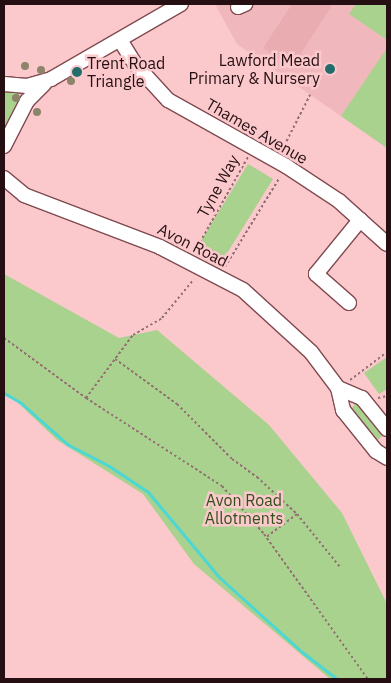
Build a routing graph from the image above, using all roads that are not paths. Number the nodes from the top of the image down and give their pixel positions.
1 (181, 4) edge
2 (120, 40) junction
3 (51, 79) junction
4 (4, 84) edge
5 (4, 146) edge
6 (4, 178) edge
7 (360, 220) junction
8 (387, 244) edge
9 (349, 303) dead end
10 (338, 388) junction
11 (387, 429) edge
12 (387, 458) edge

1 - 2 street
2 - 3 street
2 - 7 street, Thames Avenue
3 - 4 street
3 - 5 street
6 - 10 street, Avon Road
7 - 8 street, Thames Avenue
7 - 9 street
10 - 11 street, Avon Road
10 - 12 street, Avon Road

